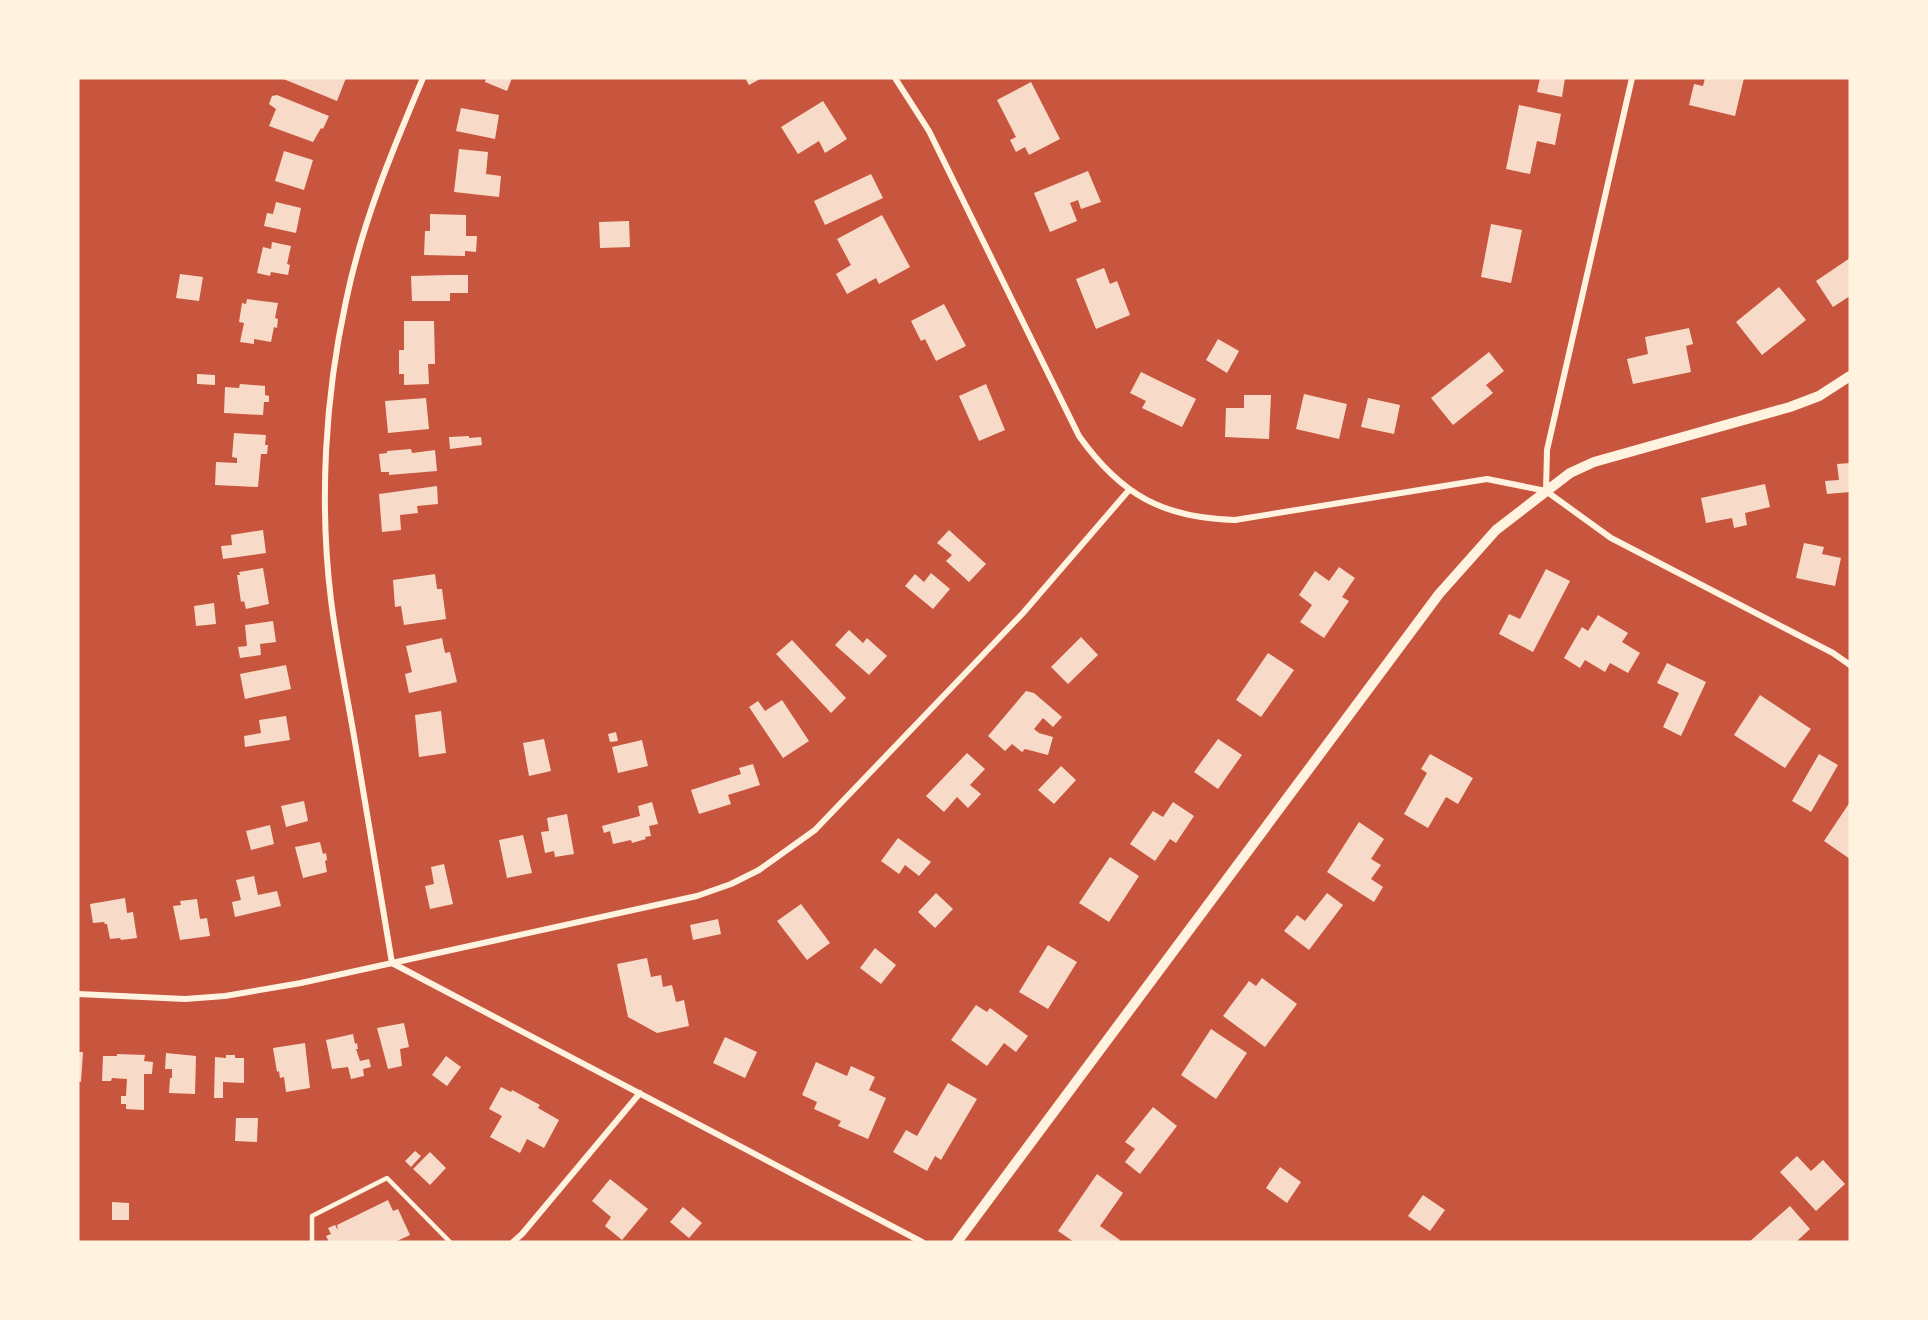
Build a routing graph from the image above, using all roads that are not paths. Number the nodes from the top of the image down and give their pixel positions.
1 (423, 78) edge
2 (895, 78) edge
3 (1632, 78) edge
4 (1848, 380) edge
5 (1129, 490) junction
6 (1546, 491) junction
7 (1850, 665) edge
8 (392, 963) junction
9 (78, 994) edge
10 (639, 1093) junction
11 (312, 1242) edge
12 (450, 1242) edge
13 (513, 1242) edge
14 (922, 1242) edge
15 (957, 1242) edge

1 - 8 street
2 - 5 street
3 - 6 street
4 - 6 street
5 - 6 street
5 - 8 street
6 - 7 street
6 - 15 street
8 - 9 street
8 - 10 street
10 - 13 street
10 - 14 street
11 - 12 lane

